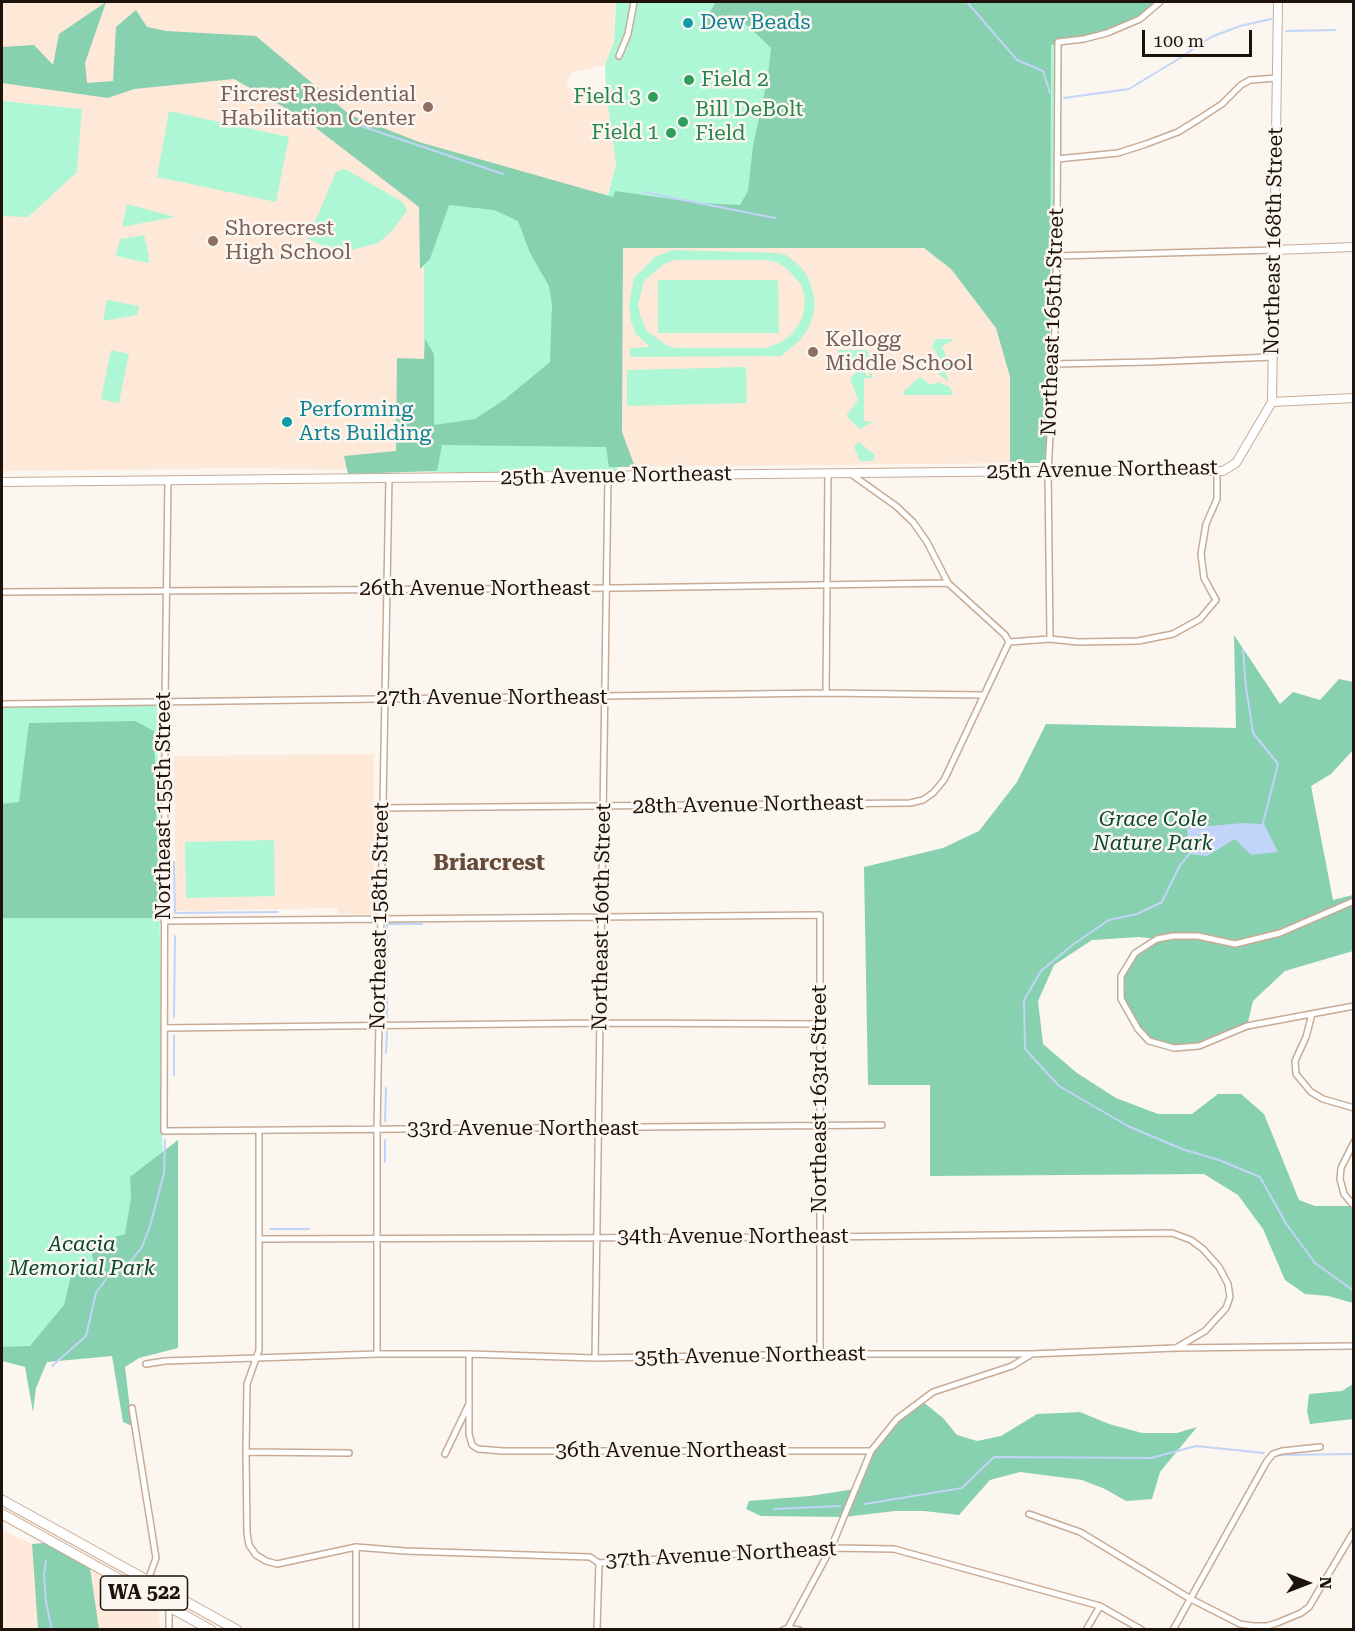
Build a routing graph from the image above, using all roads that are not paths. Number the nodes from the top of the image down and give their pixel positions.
1 (634, 2) edge
2 (1160, 2) edge
3 (1278, 2) edge
4 (619, 56) dead end
5 (1277, 78) junction
6 (1057, 159) junction
7 (1353, 247) edge
8 (1274, 250) junction
9 (1056, 256) junction
10 (1272, 357) junction
11 (1054, 364) junction
12 (1353, 398) edge
13 (1272, 402) junction
14 (1048, 471) junction
15 (1217, 471) junction
16 (828, 474) junction
17 (851, 474) junction
18 (608, 476) junction
19 (389, 477) junction
20 (168, 480) junction
21 (2, 482) edge
22 (948, 582) junction
23 (827, 584) junction
24 (386, 588) junction
25 (606, 588) junction
26 (166, 591) junction
27 (2, 592) edge
28 (1050, 639) junction
29 (1009, 642) junction
30 (826, 693) junction
31 (983, 695) junction
32 (605, 697) junction
33 (384, 699) junction
34 (165, 701) junction
35 (2, 704) edge
36 (604, 807) junction
37 (381, 808) junction
38 (1353, 901) edge
39 (602, 917) junction
40 (380, 919) junction
41 (164, 921) junction
42 (1353, 1006) edge
43 (1312, 1014) junction
44 (600, 1023) junction
45 (820, 1024) junction
46 (379, 1026) junction
47 (164, 1028) junction
48 (1353, 1108) edge
49 (882, 1125) dead end
50 (820, 1126) junction
51 (598, 1129) junction
52 (377, 1130) junction
53 (164, 1131) joint
54 (259, 1131) junction
55 (1353, 1142) edge
56 (1353, 1206) edge
57 (597, 1237) junction
58 (820, 1237) junction
59 (259, 1239) junction
60 (377, 1239) junction
61 (1353, 1346) edge
62 (1175, 1348) junction
63 (377, 1354) junction
64 (469, 1354) junction
65 (820, 1354) junction
66 (1031, 1354) junction
67 (257, 1358) junction
68 (595, 1358) junction
69 (147, 1364) dead end
70 (469, 1404) junction
71 (132, 1408) dead end
72 (1320, 1447) dead end
73 (871, 1451) junction
74 (246, 1452) junction
75 (349, 1453) dead end
76 (445, 1454) dead end
77 (2, 1500) edge
78 (2, 1514) edge
79 (1029, 1514) dead end
80 (1353, 1531) edge
81 (356, 1547) junction
82 (831, 1548) junction
83 (599, 1563) junction
84 (148, 1580) junction
85 (1189, 1598) junction
86 (1100, 1606) junction
87 (169, 1607) junction
88 (169, 1629) edge
89 (211, 1629) edge
90 (225, 1629) edge
91 (237, 1629) edge
92 (356, 1629) edge
93 (597, 1629) edge
94 (786, 1629) edge
95 (799, 1629) edge
96 (1086, 1629) edge
97 (1143, 1629) edge
98 (1173, 1629) edge

1 - 4 street
2 - 6 street, Northeast 165th Street
3 - 5 street, Northeast 168th Street
5 - 6 street
5 - 8 street, Northeast 168th Street
6 - 9 street, Northeast 165th Street
7 - 8 street
8 - 9 street
8 - 10 street, Northeast 168th Street
9 - 11 street, Northeast 165th Street
10 - 11 street
10 - 13 street, Northeast 168th Street
11 - 14 street, Northeast 165th Street
12 - 13 street
13 - 15 street, 25th Avenue Northeast
14 - 15 street, 25th Avenue Northeast
14 - 17 street, 25th Avenue Northeast
14 - 28 street, Northeast 165th Street
15 - 28 street
16 - 17 street, 25th Avenue Northeast
16 - 18 street, 25th Avenue Northeast
16 - 23 street
17 - 22 street
18 - 19 street, 25th Avenue Northeast
18 - 25 street, Northeast 160th Street
19 - 20 street, 25th Avenue Northeast
19 - 24 street, Northeast 158th Street
20 - 21 street, 25th Avenue Northeast
20 - 26 street, Northeast 155th Street
22 - 23 street, 26th Avenue Northeast
22 - 29 street
23 - 25 street, 26th Avenue Northeast
23 - 30 street
24 - 25 street, 26th Avenue Northeast
24 - 26 street, 26th Avenue Northeast
24 - 33 street, Northeast 158th Street
25 - 32 street, Northeast 160th Street
26 - 27 street, 26th Avenue Northeast
26 - 34 street, Northeast 155th Street
28 - 29 street
29 - 31 street
30 - 31 street, 27th Avenue Northeast
30 - 32 street, 27th Avenue Northeast
31 - 36 street, 28th Avenue Northeast
32 - 33 street, 27th Avenue Northeast
32 - 36 street, Northeast 160th Street
33 - 34 street, 27th Avenue Northeast
33 - 37 street, Northeast 158th Street
34 - 35 street, 27th Avenue Northeast
34 - 41 street, Northeast 155th Street
36 - 37 street, 28th Avenue Northeast
36 - 39 street, Northeast 160th Street
37 - 40 street, Northeast 158th Street
38 - 43 street
39 - 40 street
39 - 44 street, Northeast 160th Street
39 - 45 street, Northeast 163rd Street
40 - 41 street
40 - 46 street, Northeast 158th Street
41 - 47 street, Northeast 155th Street
42 - 43 street
43 - 48 street
44 - 45 street
44 - 46 street
44 - 51 street, Northeast 160th Street
45 - 50 street, Northeast 163rd Street
46 - 47 street
46 - 52 street, Northeast 158th Street
47 - 53 street, Northeast 155th Street
49 - 50 street, 33rd Avenue Northeast
50 - 51 street, 33rd Avenue Northeast
50 - 58 street, Northeast 163rd Street
51 - 52 street, 33rd Avenue Northeast
51 - 57 street, Northeast 160th Street
52 - 54 street, 33rd Avenue Northeast
52 - 60 street, Northeast 158th Street
53 - 54 street, 33rd Avenue Northeast
54 - 59 street
55 - 56 street
57 - 58 street, 34th Avenue Northeast
57 - 60 street, 34th Avenue Northeast
57 - 68 street, Northeast 160th Street
58 - 62 street, 34th Avenue Northeast
58 - 65 street, Northeast 163rd Street
59 - 60 street, 34th Avenue Northeast
59 - 67 street
60 - 63 street, Northeast 158th Street
61 - 62 street, 35th Avenue Northeast
62 - 66 street, 35th Avenue Northeast
63 - 64 street, 35th Avenue Northeast
63 - 67 street, 35th Avenue Northeast
64 - 68 street, 35th Avenue Northeast
64 - 70 street
65 - 66 street, 35th Avenue Northeast
65 - 68 street, 35th Avenue Northeast
66 - 73 street
67 - 69 street, 35th Avenue Northeast
67 - 74 street
70 - 73 street, 36th Avenue Northeast
70 - 76 street
71 - 84 street
72 - 85 street
73 - 82 street
74 - 75 street
74 - 81 street, 37th Avenue Northeast
77 - 84 main road, WA 522
78 - 87 main road, WA 522
79 - 85 street
80 - 85 street
81 - 83 street, 37th Avenue Northeast
81 - 92 street
82 - 83 street, 37th Avenue Northeast
82 - 86 street, 37th Avenue Northeast
82 - 94 street
83 - 93 street
84 - 91 main road, WA 522
85 - 98 street
86 - 96 street
86 - 97 street, 37th Avenue Northeast
87 - 88 street
87 - 89 main road, WA 522
87 - 90 main road
94 - 95 street

